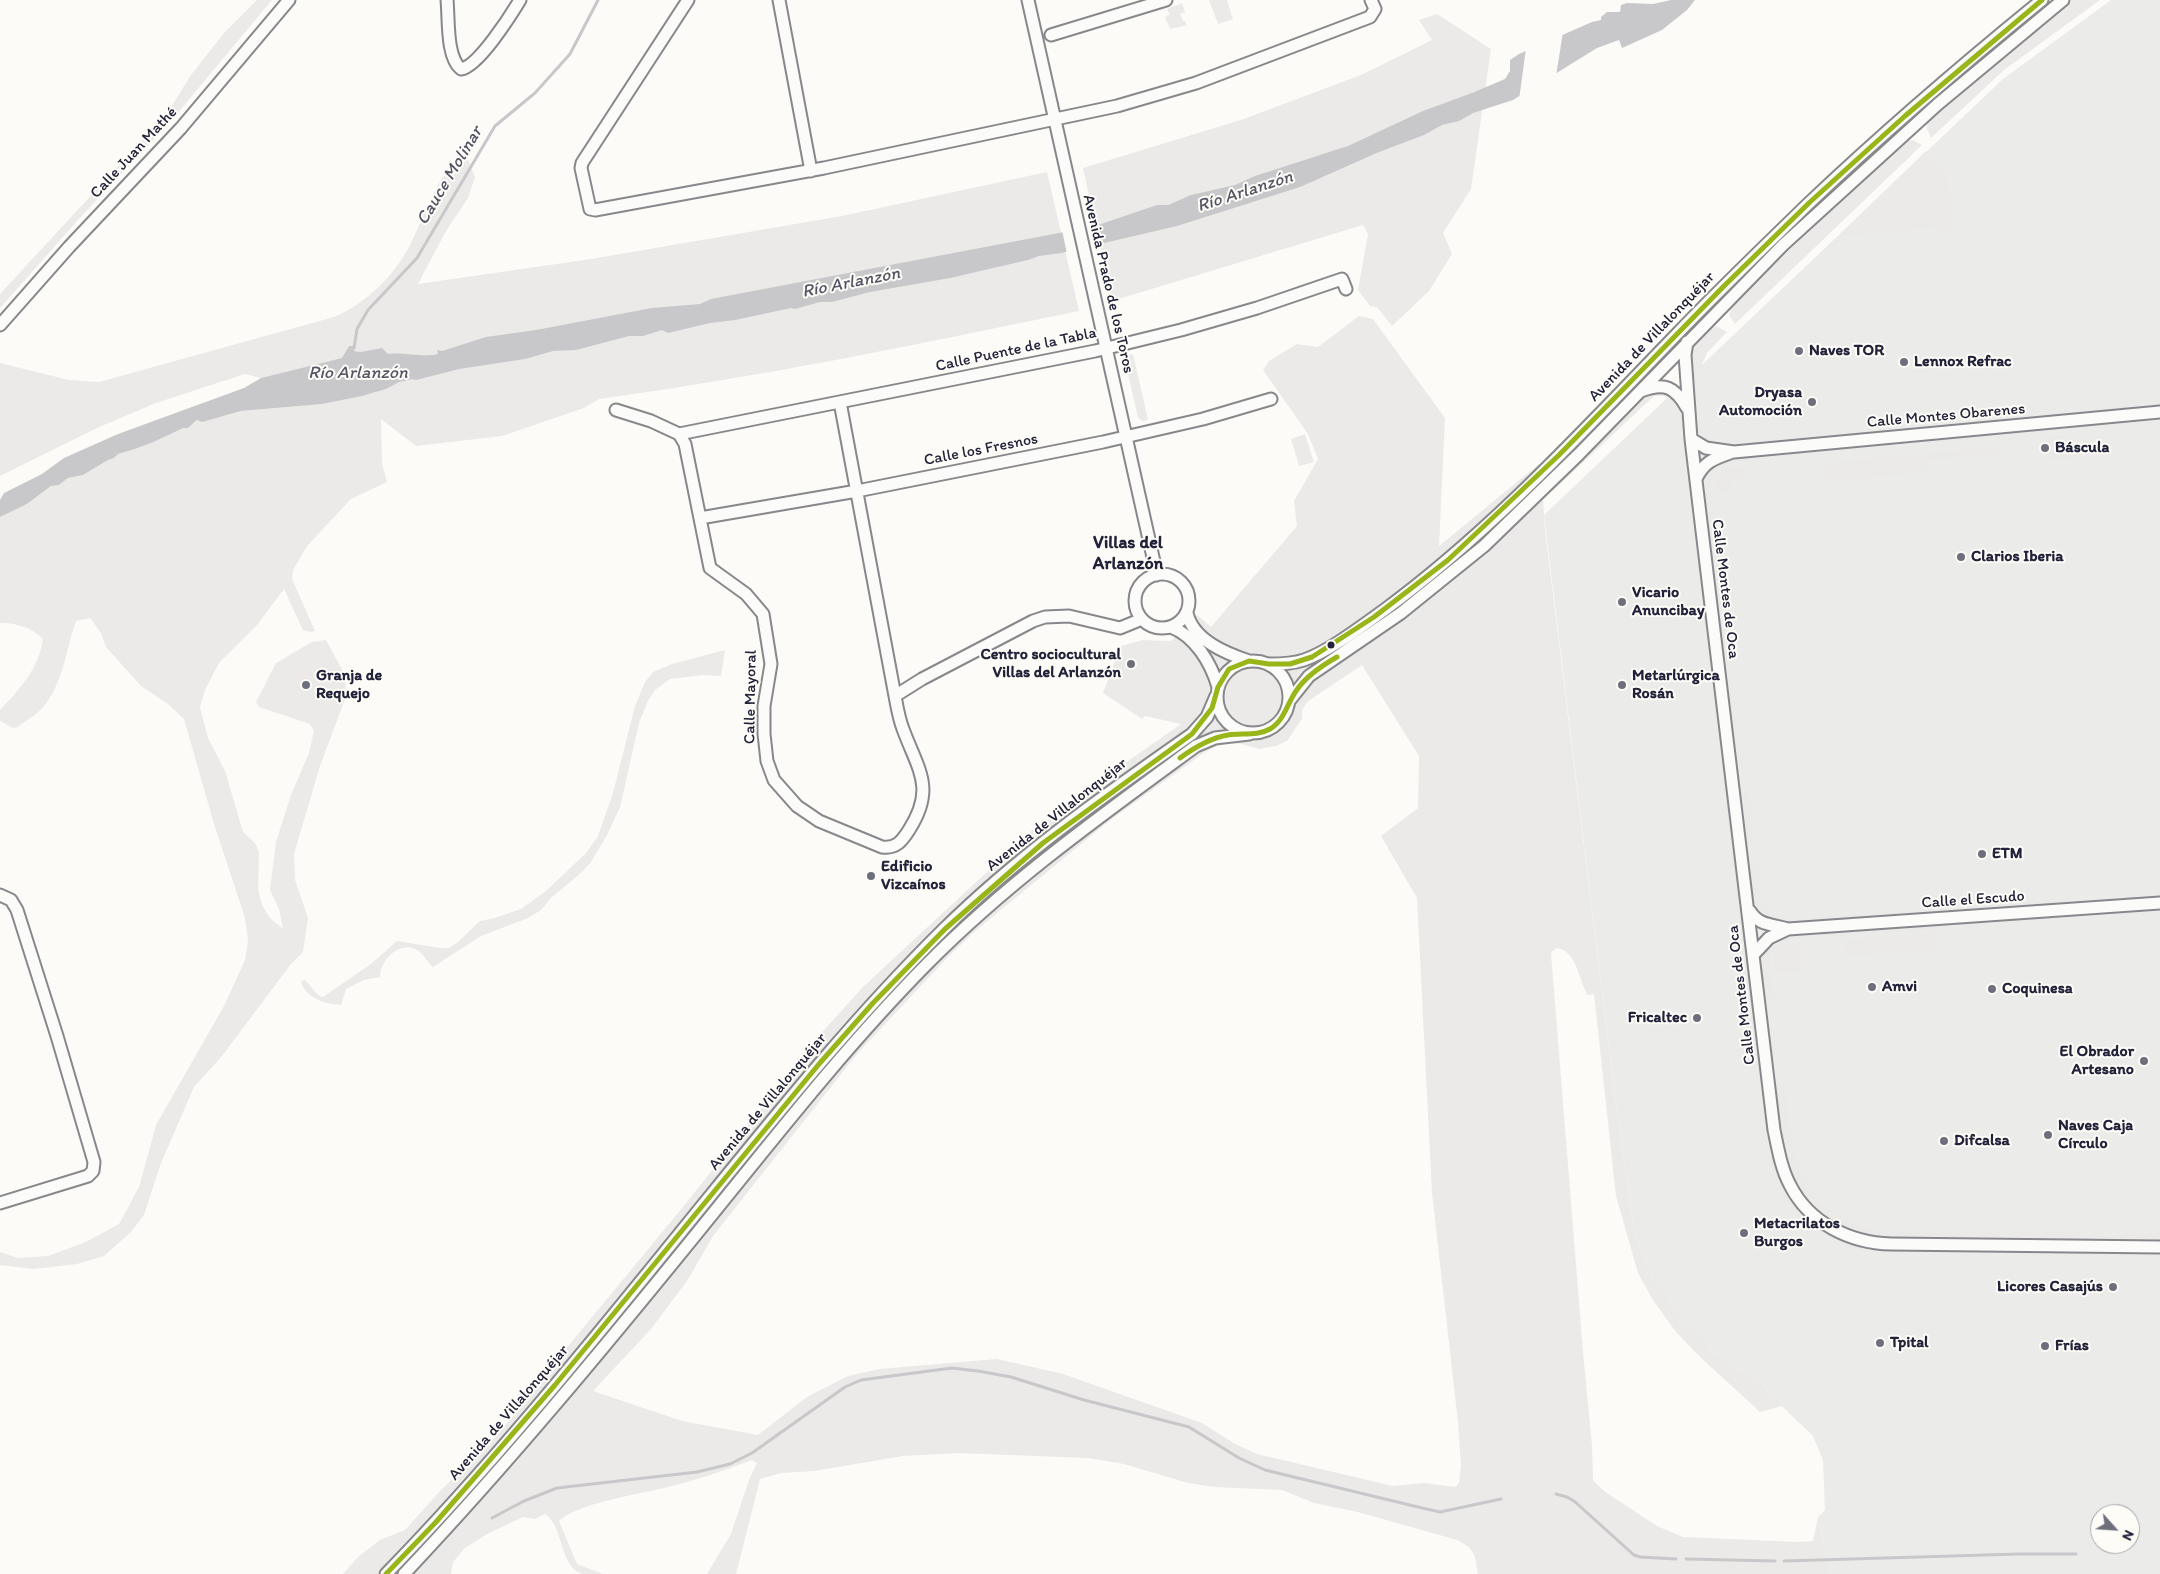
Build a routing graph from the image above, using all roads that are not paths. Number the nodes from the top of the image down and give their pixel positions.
1 (289, 0) edge
2 (447, 0) edge
3 (520, 0) edge
4 (688, 0) edge
5 (779, 0) edge
6 (1028, 0) edge
7 (1166, 0) edge
8 (1371, 0) edge
9 (2042, 0) edge
10 (2063, 0) edge
11 (1050, 35) dead end
12 (1055, 120) junction
13 (811, 171) junction
14 (1346, 290) dead end
15 (0, 325) edge
16 (1687, 342) junction
17 (1106, 348) junction
18 (1637, 393) junction
19 (1266, 396) dead end
20 (840, 402) junction
21 (616, 410) dead end
22 (1688, 410) junction
23 (2160, 412) edge
24 (680, 434) junction
25 (1126, 436) junction
26 (1691, 439) junction
27 (1734, 452) junction
28 (1696, 480) junction
29 (857, 491) junction
30 (700, 518) junction
31 (1157, 575) junction
32 (1187, 613) junction
33 (1142, 619) junction
34 (1171, 627) junction
35 (1249, 661) junction
36 (1268, 664) junction
37 (1217, 691) junction
38 (895, 696) junction
39 (1289, 701) junction
40 (1249, 734) junction
41 (0, 895) edge
42 (2160, 903) edge
43 (1749, 909) junction
44 (1788, 929) junction
45 (1754, 954) junction
46 (0, 1203) edge
47 (2160, 1247) edge
48 (386, 1574) edge
49 (404, 1574) edge

1 - 15 street, Calle Juan Mathé
2 - 3 street
4 - 13 street
5 - 13 street
6 - 12 street, Avenida Prado de los Toros
7 - 11 street
8 - 12 street
9 - 36 street, Avenida de Villalonquéjar
10 - 16 street, Avenida de Villalonquéjar
12 - 13 street
12 - 17 street, Avenida Prado de los Toros
14 - 17 street, Calle Puente de la Tabla
16 - 18 street, Avenida de Villalonquéjar
16 - 22 street, Calle Montes de Oca
17 - 20 street, Calle Puente de la Tabla
17 - 25 street, Avenida Prado de los Toros
18 - 22 street
18 - 39 street, Avenida de Villalonquéjar
19 - 25 street, Calle los Fresnos
20 - 24 street, Calle Puente de la Tabla
20 - 29 street
21 - 24 street
22 - 26 street, Calle Montes de Oca
23 - 27 street, Calle Montes Obarenes
24 - 30 street, Calle Mayoral
25 - 29 street, Calle los Fresnos
25 - 31 street, Avenida Prado de los Toros
26 - 27 street, Calle Montes Obarenes
26 - 28 street, Calle Montes de Oca
27 - 28 street, Calle Montes Obarenes
28 - 43 street, Calle Montes de Oca
29 - 30 street, Calle los Fresnos
29 - 38 street
30 - 38 street, Calle Mayoral
31 - 32 street
31 - 33 street
32 - 34 street
32 - 35 street
33 - 34 street
33 - 38 street
34 - 37 street
35 - 36 street
35 - 37 street
36 - 39 street
37 - 40 street
37 - 48 street, Avenida de Villalonquéjar
39 - 40 street
40 - 49 street, Avenida de Villalonquéjar
41 - 46 street
42 - 44 street, Calle el Escudo
43 - 44 street, Calle el Escudo
43 - 45 street, Calle Montes de Oca
44 - 45 street, Calle el Escudo
45 - 47 street, Calle Montes de Oca

